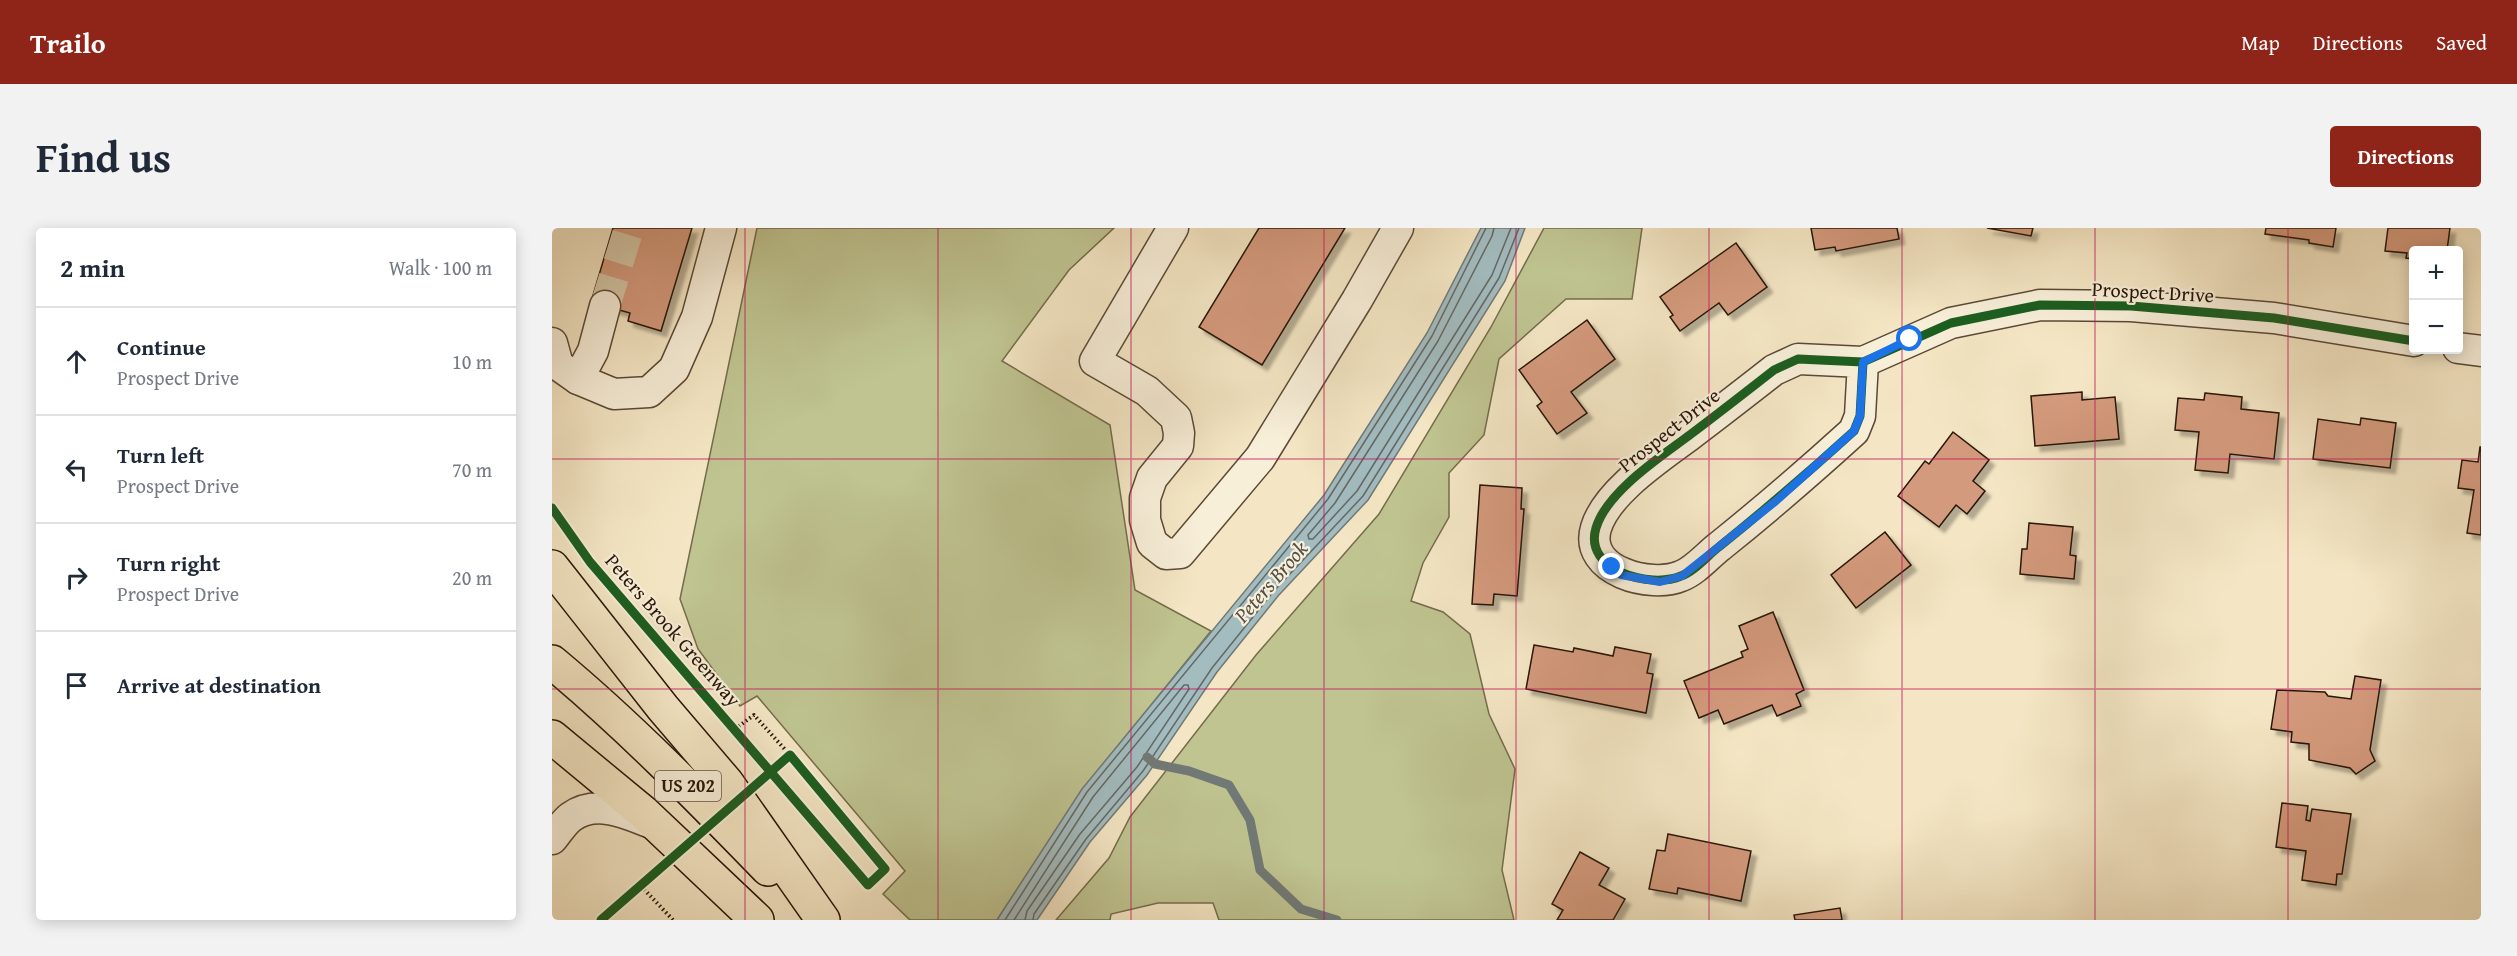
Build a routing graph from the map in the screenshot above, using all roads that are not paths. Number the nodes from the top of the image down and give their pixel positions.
1 (722, 228) edge
2 (1173, 228) edge
3 (1398, 228) edge
4 (605, 306) tunnel mouth
5 (2409, 339) edge
6 (552, 343) edge
7 (2463, 349) edge
8 (2481, 351) edge
9 (1863, 362) junction
10 (578, 380) junction
11 (552, 567) edge
12 (552, 662) edge
13 (552, 737) edge
14 (658, 826) junction
15 (552, 839) edge
16 (757, 920) edge
17 (817, 920) edge
18 (823, 920) edge

1 - 10 street
2 - 3 street
4 - 10 street
5 - 9 street, Prospect Drive
6 - 10 street
7 - 8 street
9 - 9 street, Prospect Drive
11 - 18 highway
12 - 17 highway, US 202
13 - 14 highway, US 202
14 - 15 street
14 - 16 highway, US 202

